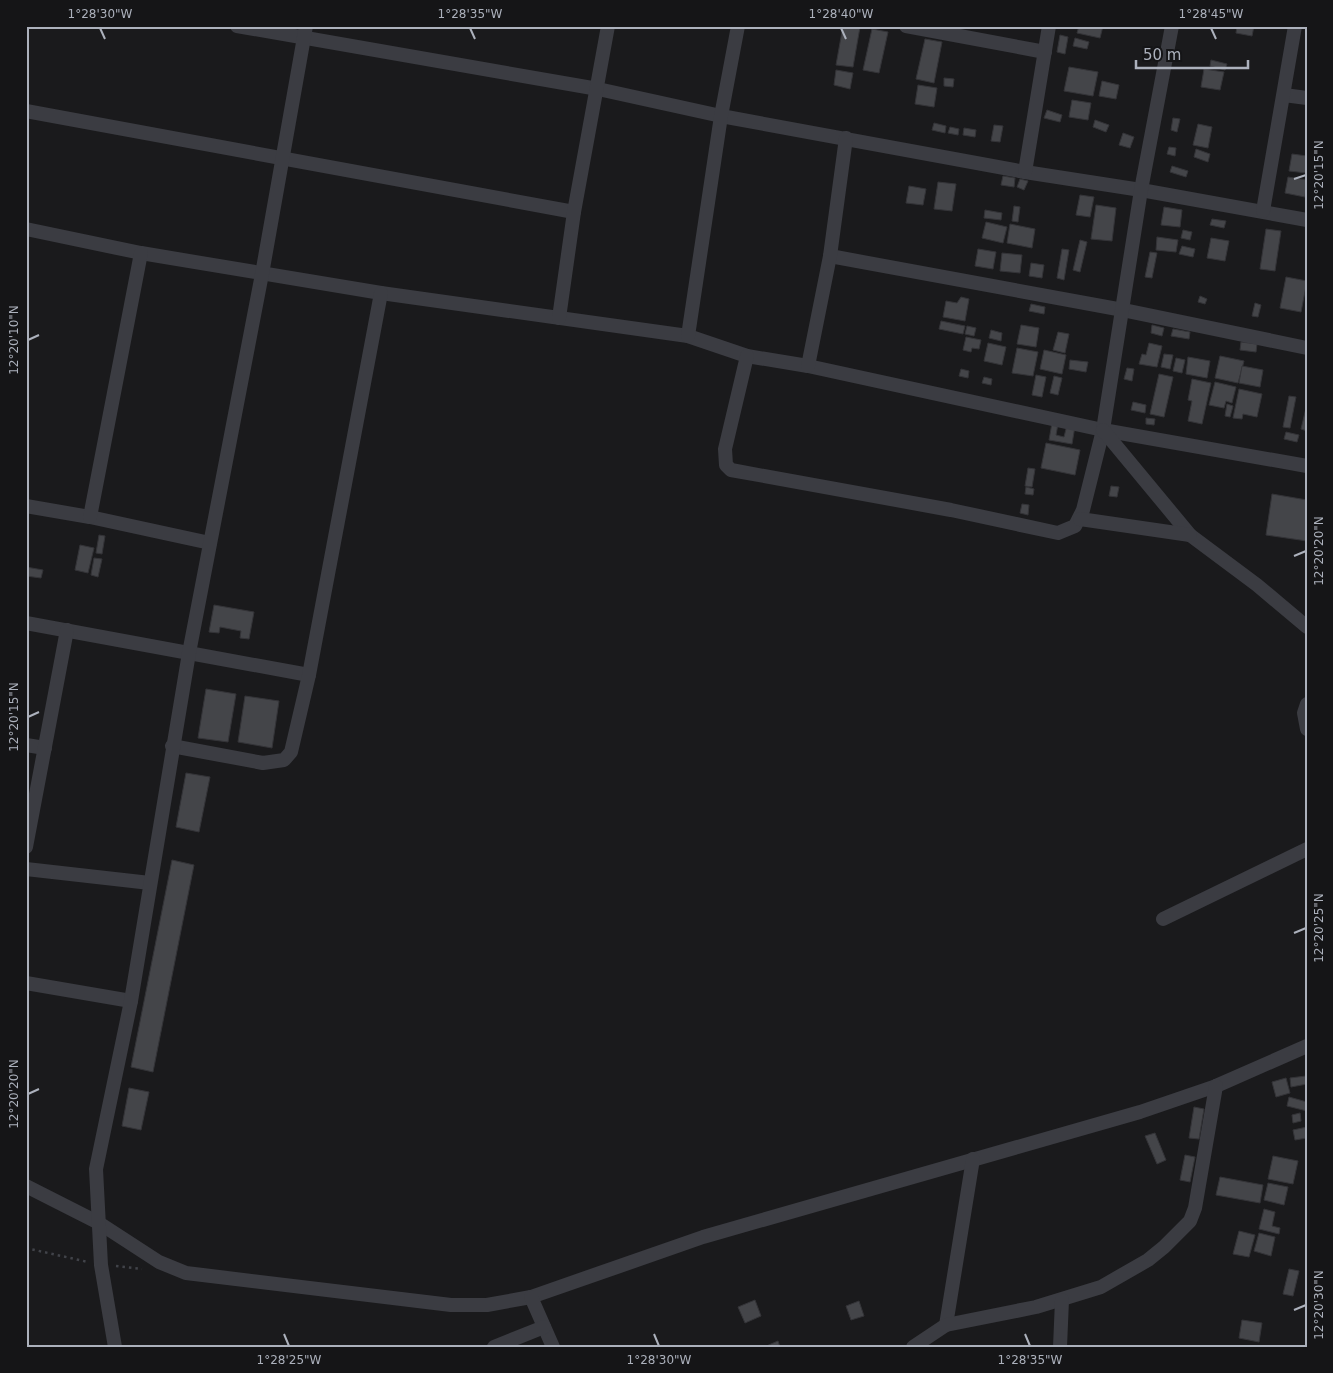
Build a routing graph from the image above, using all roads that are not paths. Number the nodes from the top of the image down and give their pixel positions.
1 (237, 26) edge
2 (608, 26) edge
3 (738, 26) edge
4 (906, 26) edge
5 (1049, 26) edge
6 (1172, 26) edge
7 (1295, 26) edge
8 (305, 32) edge
9 (1045, 52) junction
10 (598, 89) junction
11 (1284, 95) junction
12 (1307, 98) edge
13 (26, 112) edge
14 (720, 116) junction
15 (846, 138) junction
16 (283, 158) junction
17 (1025, 172) junction
18 (1141, 190) junction
19 (1263, 211) junction
20 (574, 212) junction
21 (1307, 220) edge
22 (26, 230) edge
23 (142, 253) junction
24 (830, 256) junction
25 (262, 274) junction
26 (381, 293) junction
27 (1123, 310) junction
28 (559, 318) junction
29 (688, 336) junction
30 (1307, 348) edge
31 (747, 356) junction
32 (808, 366) junction
33 (1103, 430) junction
34 (1307, 466) edge
35 (26, 506) edge
36 (90, 517) junction
37 (1080, 519) junction
38 (1190, 535) junction
39 (210, 543) junction
40 (26, 623) edge
41 (1307, 628) edge
42 (66, 630) junction
43 (189, 653) junction
44 (309, 675) junction
45 (1307, 704) edge
46 (1307, 729) edge
47 (26, 745) edge
48 (172, 746) junction
49 (45, 748) junction
50 (26, 847) edge
51 (1307, 849) edge
52 (26, 869) edge
53 (150, 883) junction
54 (1163, 919) dead end
55 (26, 983) edge
56 (131, 1002) junction
57 (1307, 1046) edge
58 (1216, 1086) junction
59 (973, 1159) junction
60 (26, 1186) edge
61 (99, 1223) junction
62 (531, 1297) junction
63 (1062, 1300) junction
64 (946, 1325) junction
65 (544, 1327) junction
66 (115, 1347) edge
67 (494, 1347) edge
68 (553, 1347) edge
69 (913, 1347) edge
70 (1060, 1347) edge

1 - 8 street
2 - 10 street
3 - 14 street
4 - 9 street
5 - 9 street
6 - 18 street
7 - 11 street
8 - 10 street
8 - 16 street
9 - 17 street
10 - 14 street
10 - 20 street
11 - 12 street
11 - 19 street
13 - 16 street
14 - 15 street
14 - 29 street
15 - 17 street
15 - 24 street
16 - 20 street
16 - 25 street
17 - 18 street
18 - 19 street
18 - 27 street
19 - 21 street
20 - 28 street
22 - 23 street
23 - 25 street
23 - 36 street
24 - 27 street
24 - 32 street
25 - 26 street
25 - 39 street
26 - 28 street
26 - 44 street
27 - 30 street
27 - 33 street
28 - 29 street
29 - 31 street
31 - 32 street
31 - 37 street
32 - 33 street
33 - 34 street
33 - 37 street
33 - 38 street
35 - 36 street
36 - 39 street
37 - 38 street
38 - 41 street
39 - 43 street
40 - 42 street
42 - 43 street
42 - 49 street
43 - 44 street
43 - 48 street
44 - 48 street
45 - 46 street
47 - 49 street
48 - 53 street
49 - 50 street
51 - 54 street
52 - 53 street
53 - 56 street
55 - 56 street
56 - 61 street
57 - 58 street
58 - 59 street
58 - 63 street
59 - 62 street
59 - 64 street
60 - 61 street
61 - 62 street
61 - 66 street
62 - 65 street
63 - 64 street
63 - 70 street
64 - 69 street
65 - 67 street
65 - 68 street

